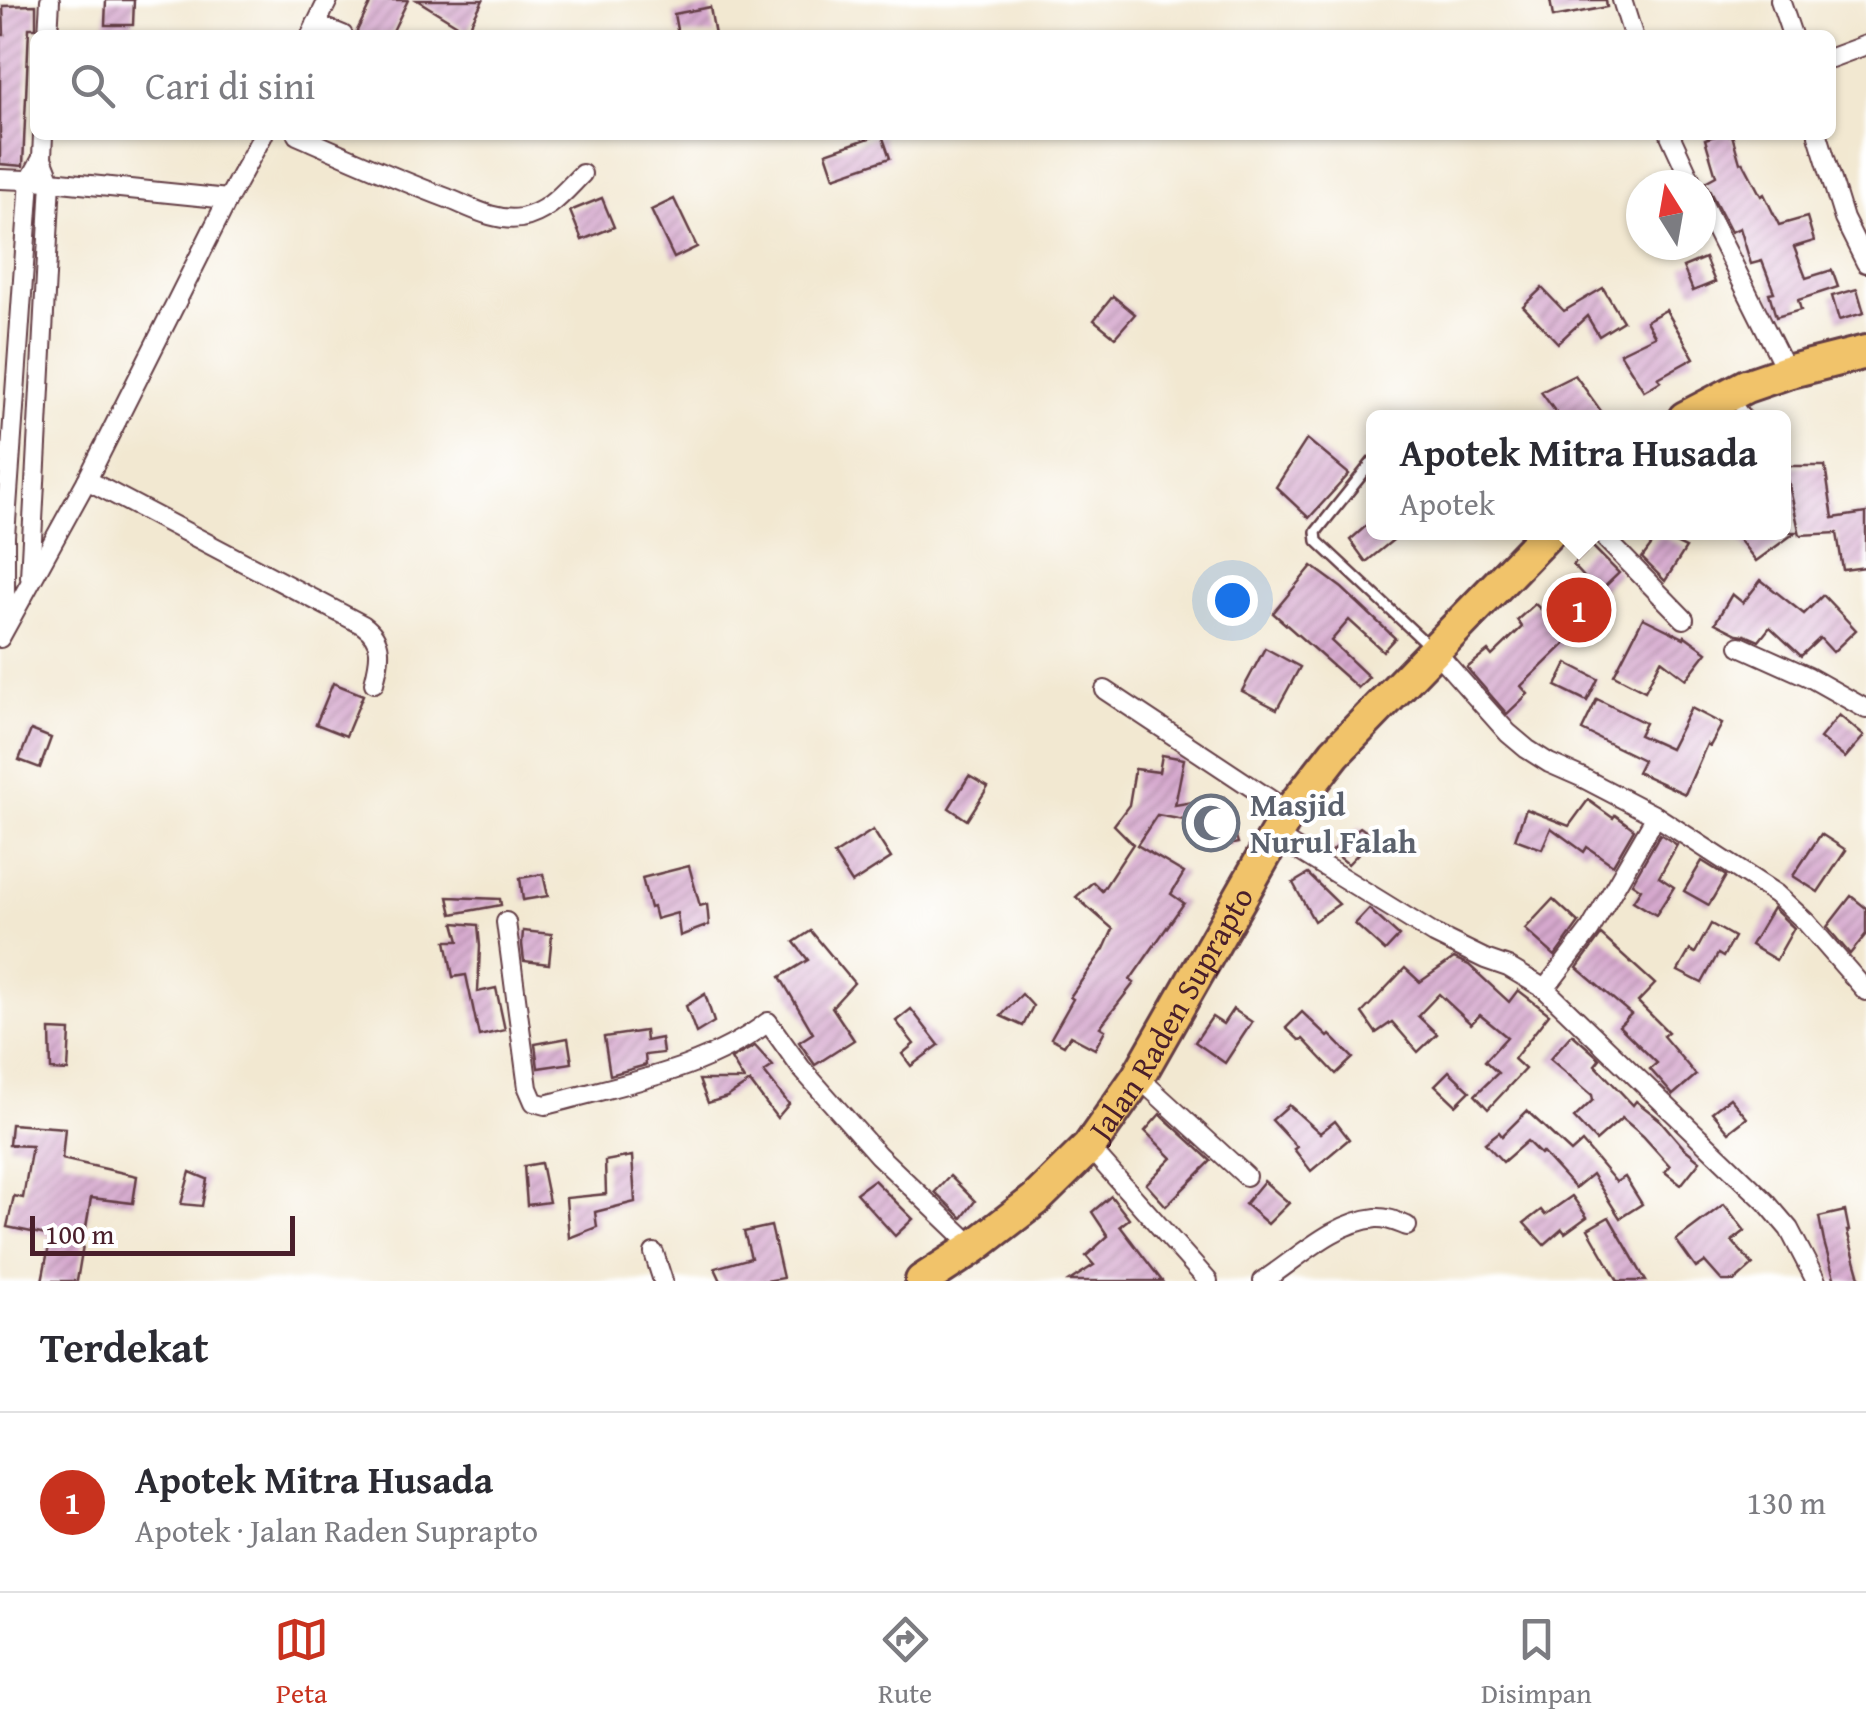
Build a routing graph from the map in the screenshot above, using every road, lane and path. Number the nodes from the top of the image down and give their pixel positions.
1 (50, 0) edge
2 (328, 0) edge
3 (1622, 0) edge
4 (1780, 0) edge
5 (314, 29) edge
6 (48, 30) edge
7 (1631, 30) edge
8 (1790, 30) edge
9 (1866, 45) edge
10 (1836, 56) edge
11 (44, 140) edge
12 (260, 140) edge
13 (308, 140) edge
14 (1672, 140) edge
15 (1819, 140) edge
16 (42, 158) junction
17 (1686, 170) edge
18 (582, 174) dead end
19 (0, 179) edge
20 (30, 180) junction
21 (51, 181) junction
22 (228, 198) junction
23 (1716, 230) edge
24 (1866, 262) edge
25 (1866, 352) edge
26 (1786, 372) junction
27 (1738, 406) edge
28 (1366, 471) edge
29 (87, 480) junction
30 (1541, 540) edge
31 (1607, 540) edge
32 (30, 583) junction
33 (1684, 618) dead end
34 (2, 633) edge
35 (1740, 646) dead end
36 (1435, 651) junction
37 (374, 683) dead end
38 (1106, 690) dead end
39 (1866, 709) edge
40 (1656, 816) junction
41 (1282, 824) junction
42 (506, 922) dead end
43 (1545, 989) junction
44 (1866, 990) edge
45 (1138, 1076) junction
46 (1089, 1147) junction
47 (1246, 1176) dead end
48 (1407, 1226) dead end
49 (974, 1246) junction
50 (654, 1252) dead end
51 (663, 1281) edge
52 (922, 1281) edge
53 (1208, 1281) edge
54 (1264, 1281) edge
55 (1816, 1281) edge

1 - 6 street
2 - 5 street
3 - 7 street
4 - 8 street
9 - 10 street
11 - 16 street
12 - 22 street
13 - 18 street
14 - 17 street
15 - 24 street
16 - 20 street
16 - 21 street
19 - 20 street
20 - 21 street
20 - 34 street
21 - 22 street
21 - 32 street
22 - 29 street
23 - 26 street
25 - 26 highway
26 - 27 highway
28 - 36 lane
29 - 32 street
29 - 37 street
30 - 36 highway, Jalan Raden Suprapto
31 - 33 street
32 - 34 street
35 - 39 street
36 - 40 street
36 - 41 highway, Jalan Raden Suprapto
38 - 41 street
40 - 43 street
40 - 44 street
41 - 43 street
41 - 45 highway, Jalan Raden Suprapto
42 - 49 street
43 - 55 street
45 - 46 highway, Jalan Raden Suprapto
45 - 47 street
46 - 49 highway, Jalan Raden Suprapto
46 - 53 street
48 - 54 street
49 - 52 highway, Jalan Raden Suprapto
50 - 51 street

